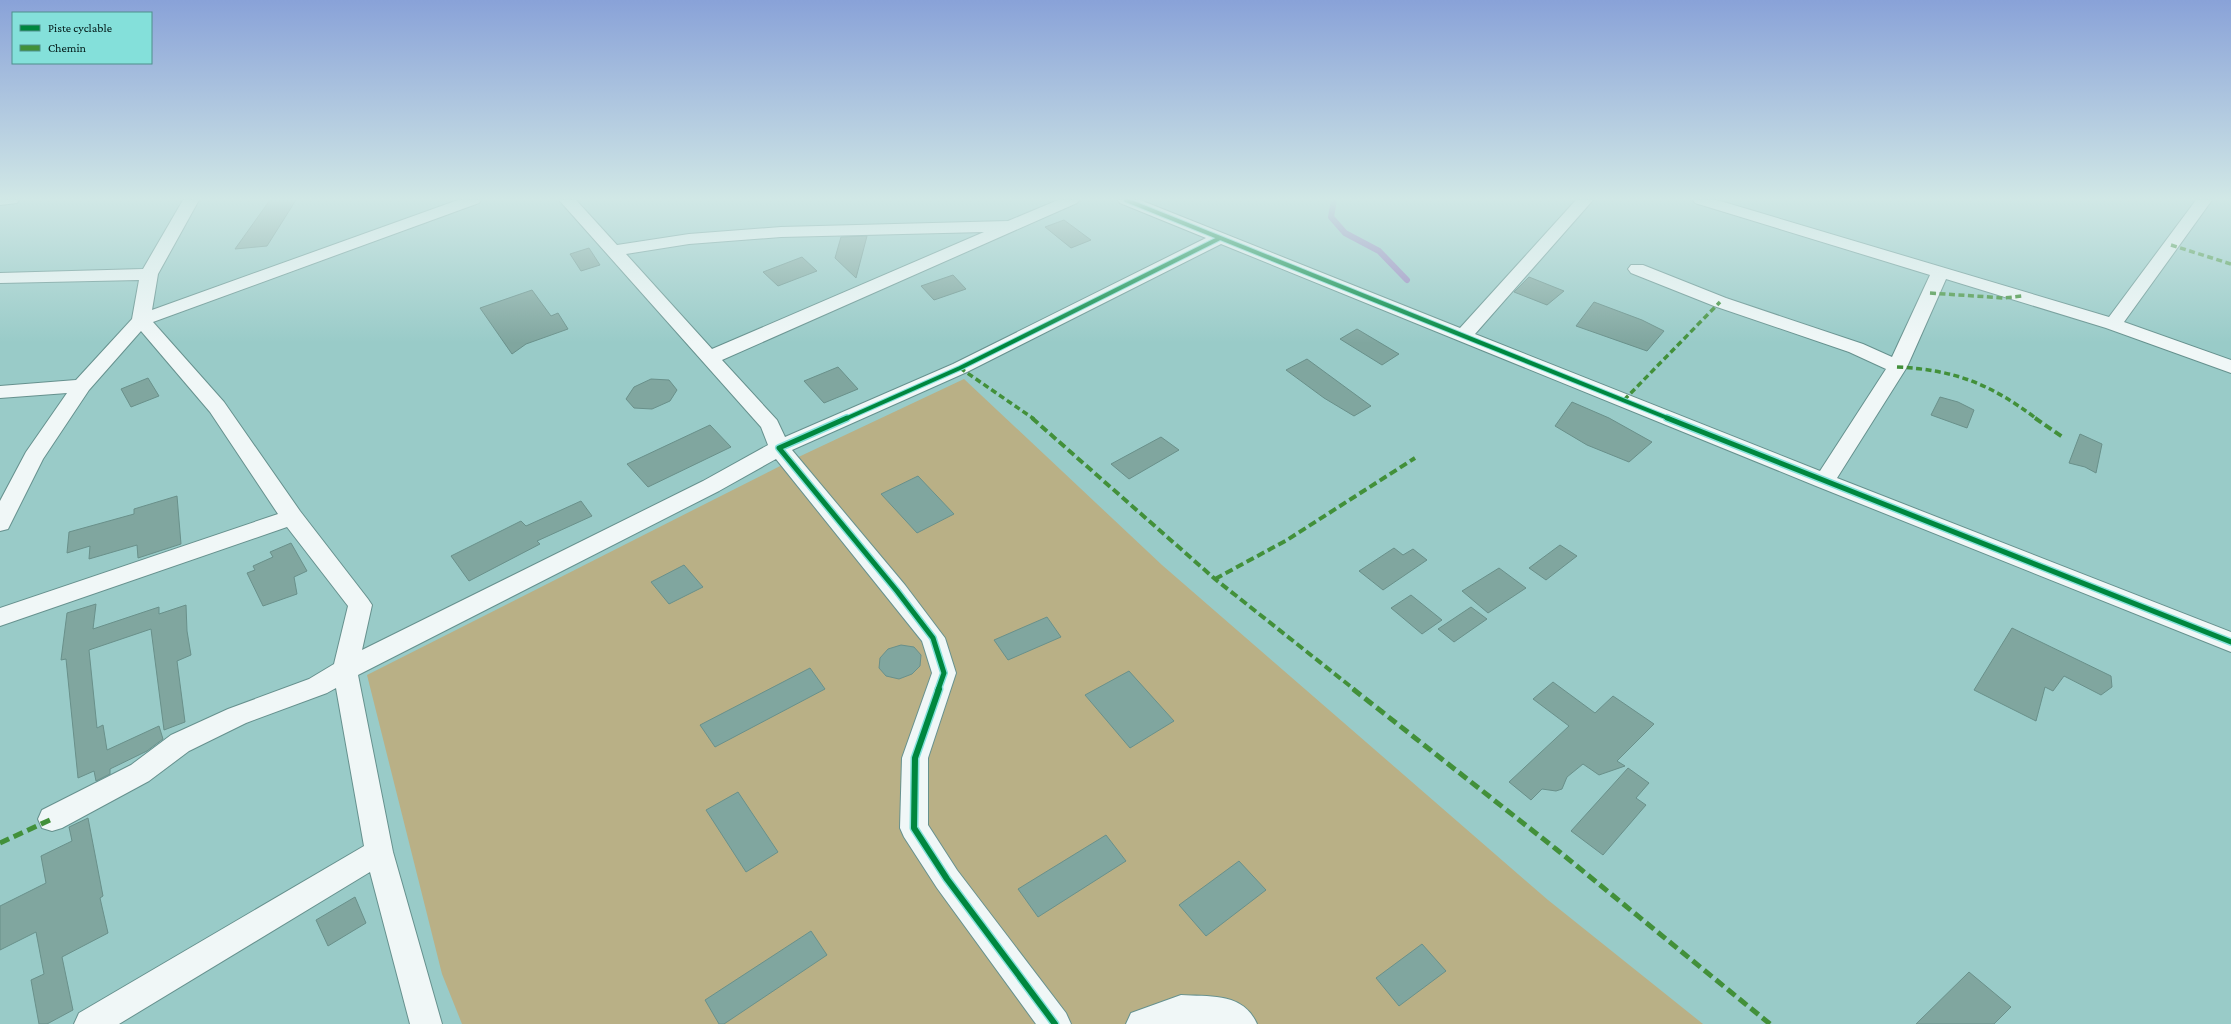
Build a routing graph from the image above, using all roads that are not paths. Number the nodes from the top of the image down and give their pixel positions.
1 (164, 248) edge
2 (341, 248) edge
3 (611, 248) edge
4 (639, 248) edge
5 (964, 248) edge
6 (1200, 248) edge
7 (1244, 248) edge
8 (1542, 248) edge
9 (1863, 248) edge
10 (2169, 248) edge
11 (615, 252) junction
12 (1637, 269) dead end
13 (1942, 271) junction
14 (149, 274) junction
15 (0, 278) edge
16 (141, 320) junction
17 (2113, 324) junction
18 (1463, 336) junction
19 (709, 358) junction
20 (1898, 367) junction
21 (2231, 367) edge
22 (82, 386) junction
23 (0, 392) edge
24 (779, 448) junction
25 (1824, 481) junction
26 (292, 517) junction
27 (0, 523) edge
28 (0, 617) edge
29 (2231, 642) edge
30 (346, 670) junction
31 (52, 819) dead end
32 (379, 852) junction
33 (90, 1024) edge
34 (426, 1024) edge
35 (1055, 1024) edge
36 (1142, 1024) edge
37 (1241, 1024) edge

1 - 14 street
2 - 16 street
3 - 11 street
4 - 11 street
5 - 19 street
6 - 24 street
7 - 18 street
8 - 18 street
9 - 13 street
10 - 17 street
11 - 19 street
12 - 20 street
13 - 17 street
13 - 20 street
14 - 15 street
14 - 16 street
16 - 22 street
16 - 26 street
17 - 21 street
18 - 25 street
19 - 24 street
20 - 25 street
22 - 23 street
22 - 27 street
24 - 30 street
24 - 35 street
25 - 29 street
26 - 28 street
26 - 30 street
30 - 31 street
30 - 32 street
32 - 33 street
32 - 34 street
36 - 37 street

